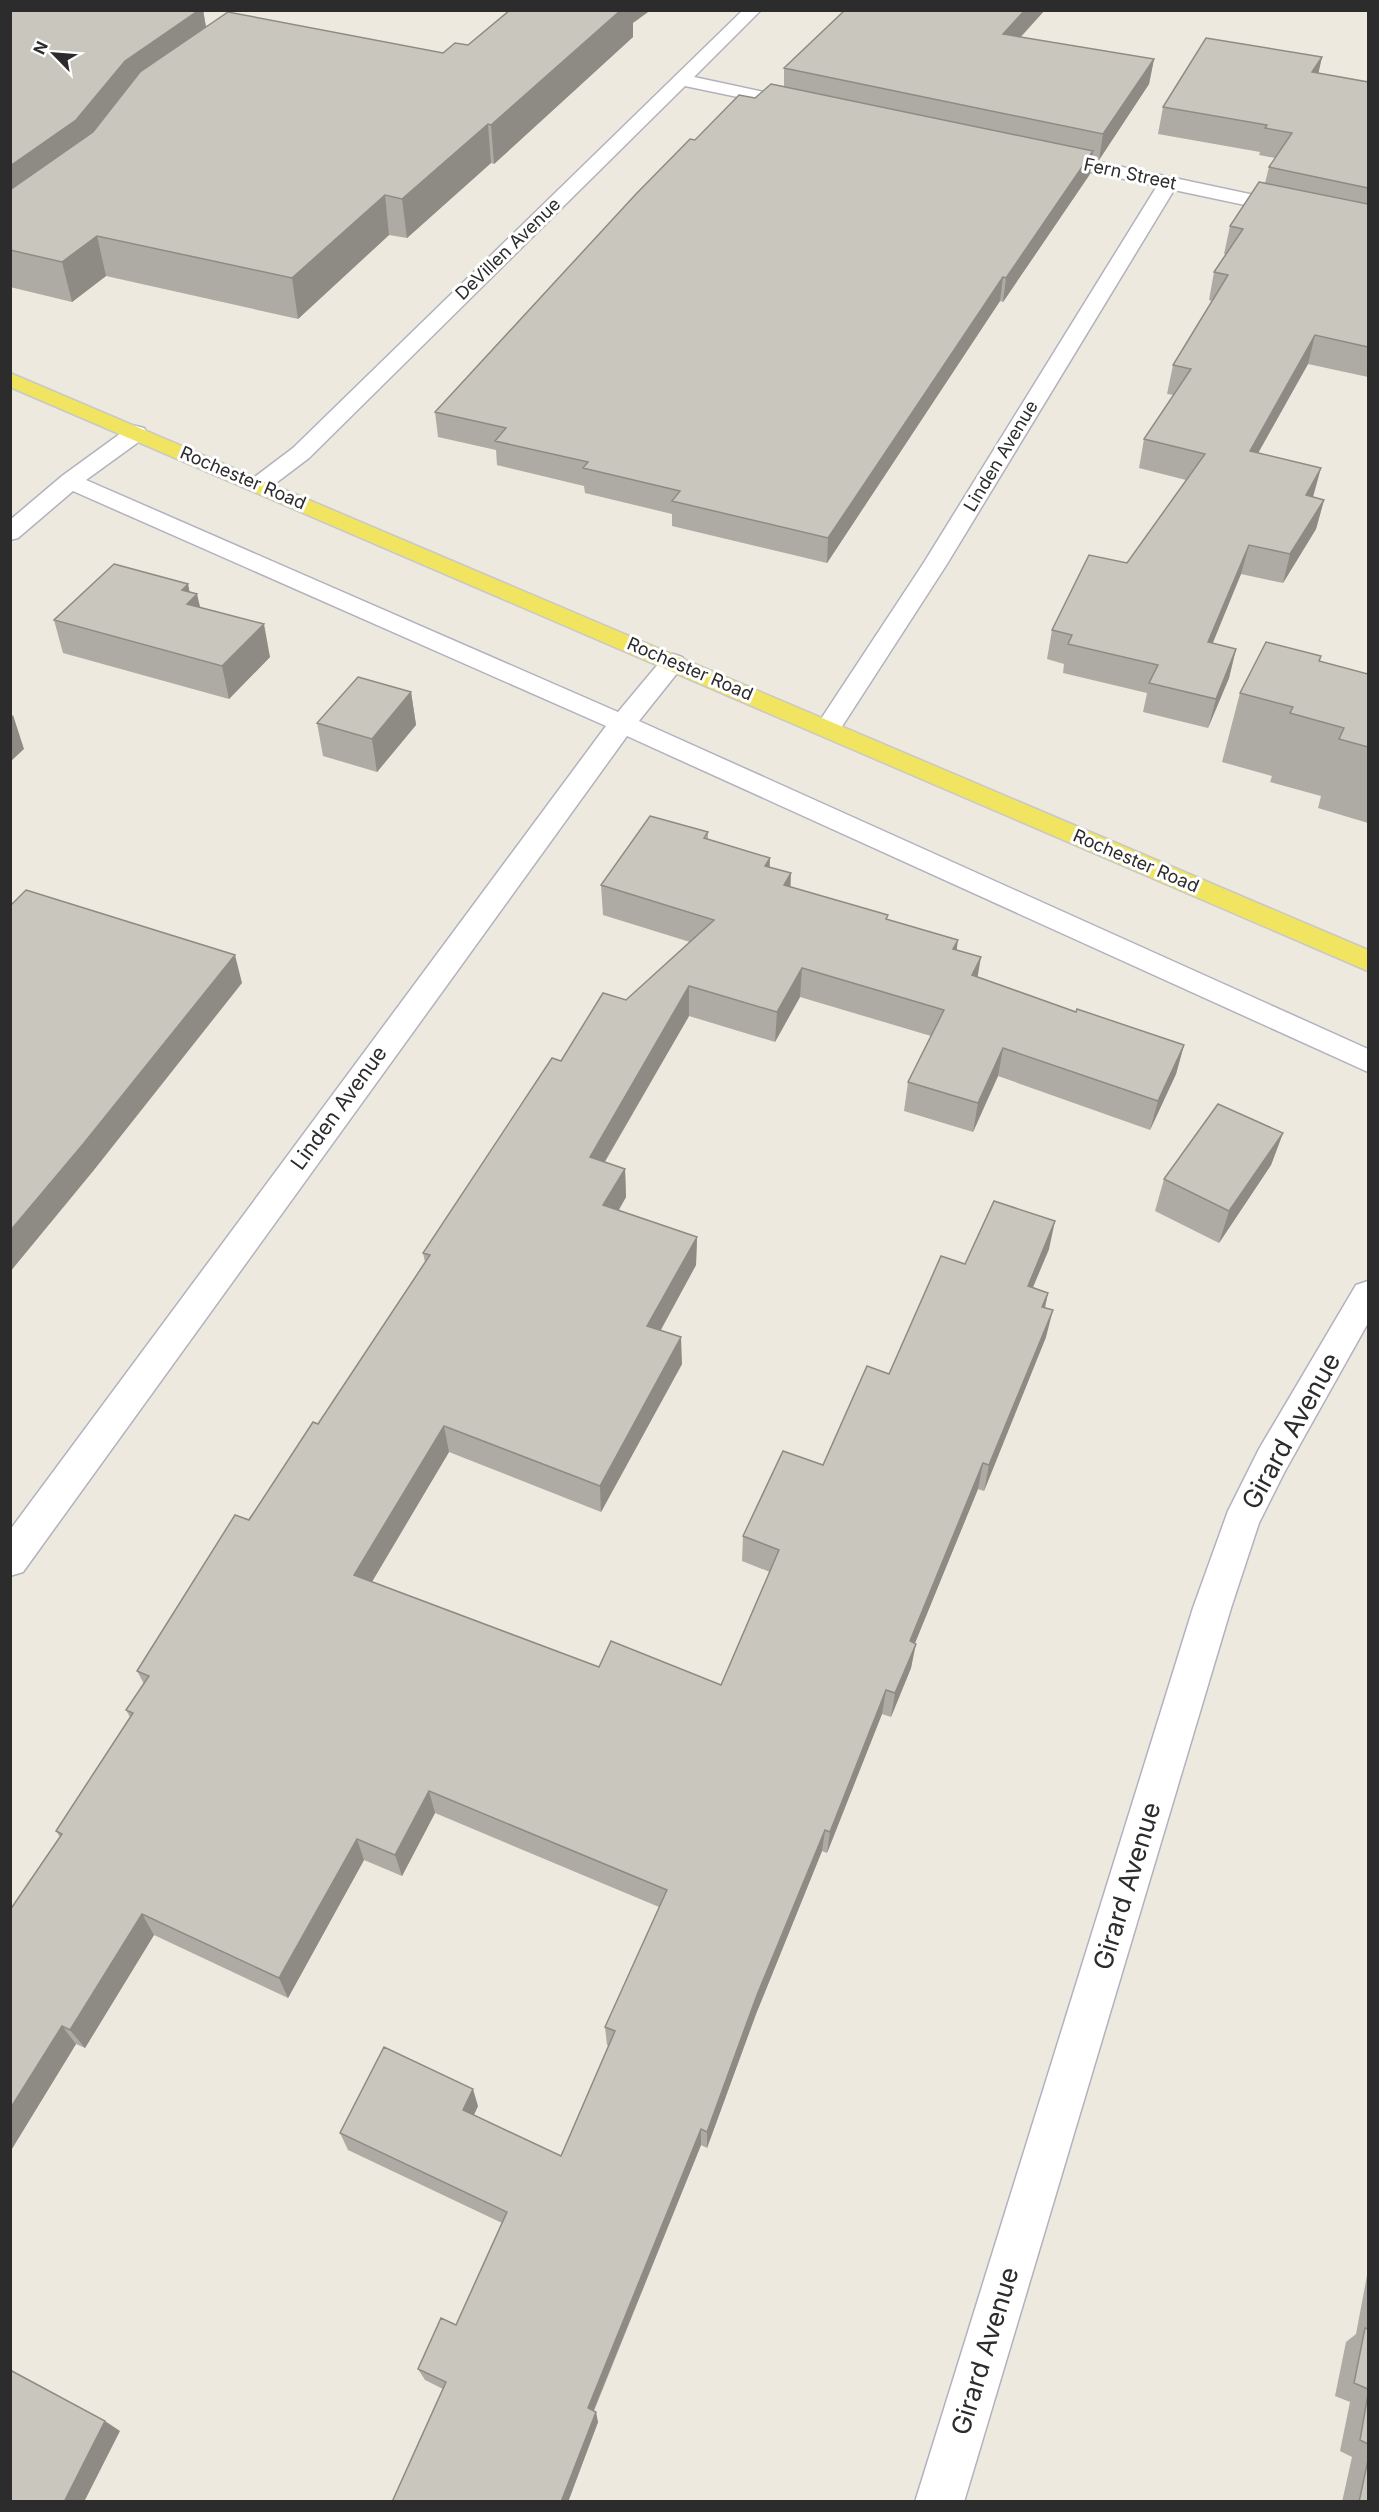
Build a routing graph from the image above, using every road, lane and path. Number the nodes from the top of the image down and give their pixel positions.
1 (753, 10) edge
2 (681, 80) junction
3 (818, 108) edge
4 (1029, 153) edge
5 (1169, 182) junction
6 (1368, 225) edge
7 (10, 379) edge
8 (136, 433) junction
9 (70, 481) junction
10 (260, 484) junction
11 (10, 533) edge
12 (673, 662) junction
13 (621, 723) junction
14 (828, 728) junction
15 (1368, 961) edge
16 (1368, 1061) edge
17 (1368, 1294) edge
18 (10, 1560) edge
19 (939, 2502) edge

1 - 2 street, DeVillen Avenue
2 - 3 street
2 - 10 street, DeVillen Avenue
4 - 5 street, Fern Street
5 - 6 street, Fern Street
5 - 14 street, Linden Avenue
7 - 8 main road, Rochester Road
8 - 9 street
8 - 10 main road, Rochester Road
9 - 11 street
9 - 13 street
10 - 12 main road, Rochester Road
12 - 13 street, Linden Avenue
12 - 14 main road, Rochester Road
13 - 16 street
13 - 18 street, Linden Avenue
14 - 15 main road, Rochester Road
17 - 19 street, Girard Avenue

